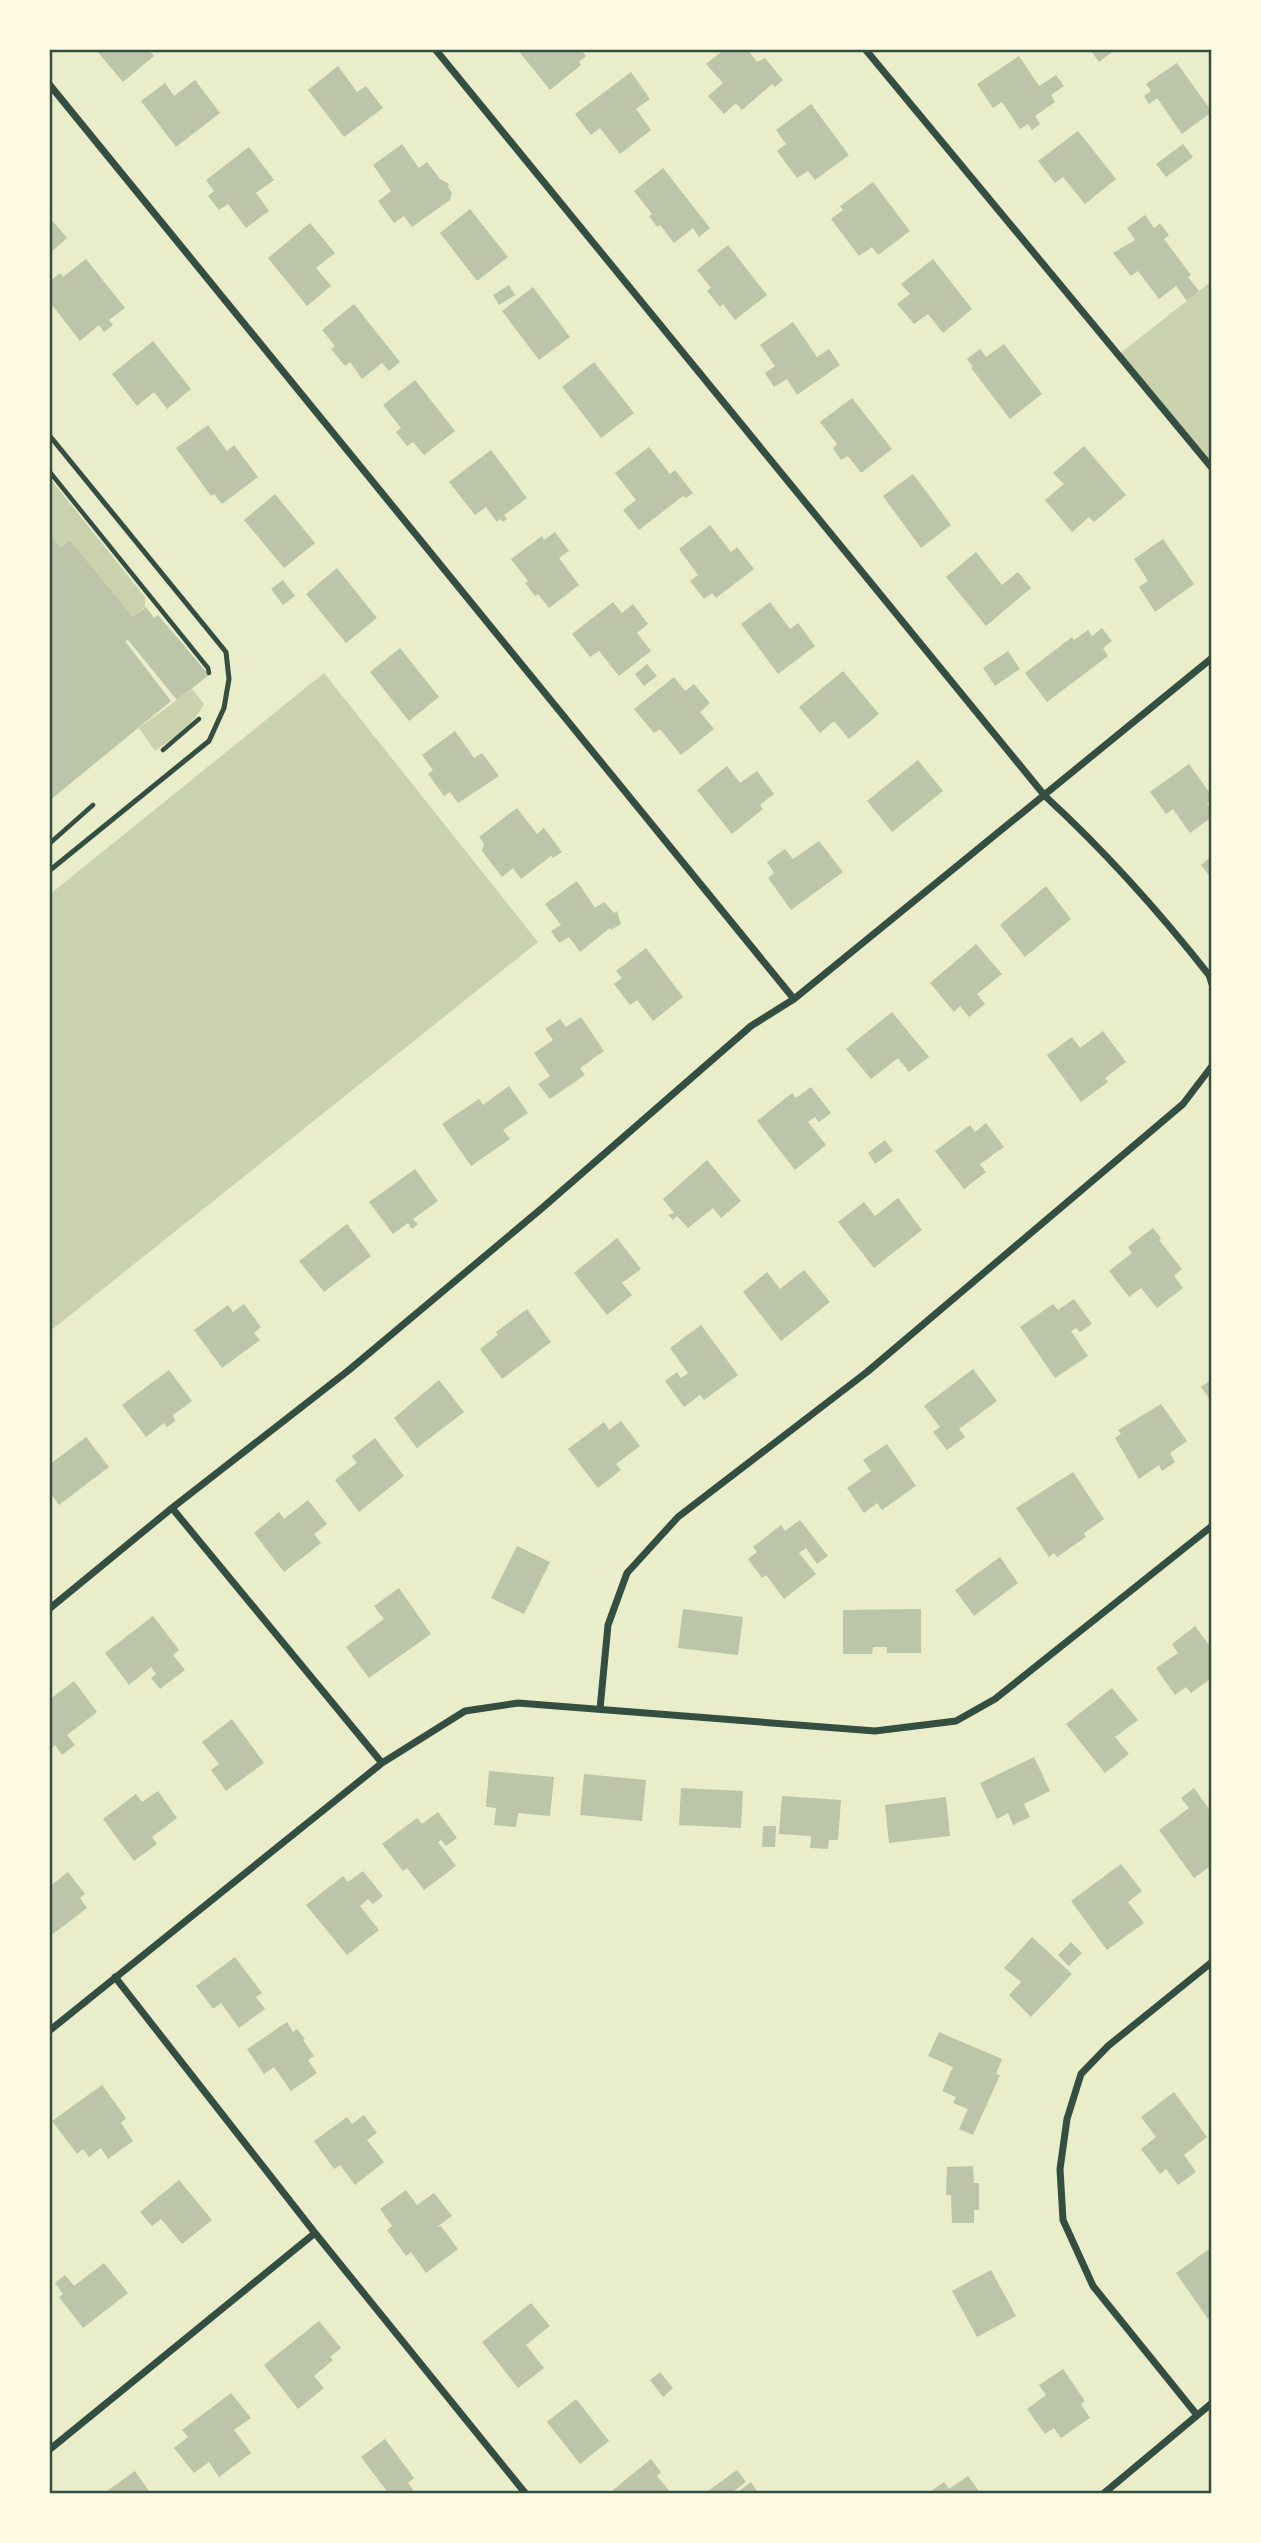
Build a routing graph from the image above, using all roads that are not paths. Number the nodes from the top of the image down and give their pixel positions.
1 (435, 49) edge
2 (865, 49) edge
3 (49, 84) edge
4 (49, 435) edge
5 (1212, 468) edge
6 (1212, 658) edge
7 (1045, 796) junction
8 (49, 871) edge
9 (1212, 984) edge
10 (794, 999) junction
11 (1212, 1066) edge
12 (172, 1508) junction
13 (1212, 1525) edge
14 (49, 1609) edge
15 (600, 1709) junction
16 (382, 1763) junction
17 (1212, 1962) edge
18 (115, 1978) junction
19 (49, 2031) edge
20 (315, 2233) junction
21 (1212, 2403) edge
22 (1197, 2415) junction
23 (49, 2450) edge
24 (526, 2494) edge
25 (1102, 2494) edge

1 - 7 street
2 - 5 street
3 - 10 street
4 - 8 lane
6 - 7 street
7 - 9 street
7 - 10 street
10 - 12 street
11 - 15 street
12 - 14 street
12 - 16 street
13 - 15 street
15 - 16 street
16 - 18 street
17 - 22 street
18 - 19 street
18 - 20 street
20 - 23 street
20 - 24 street
21 - 22 street
22 - 25 street

